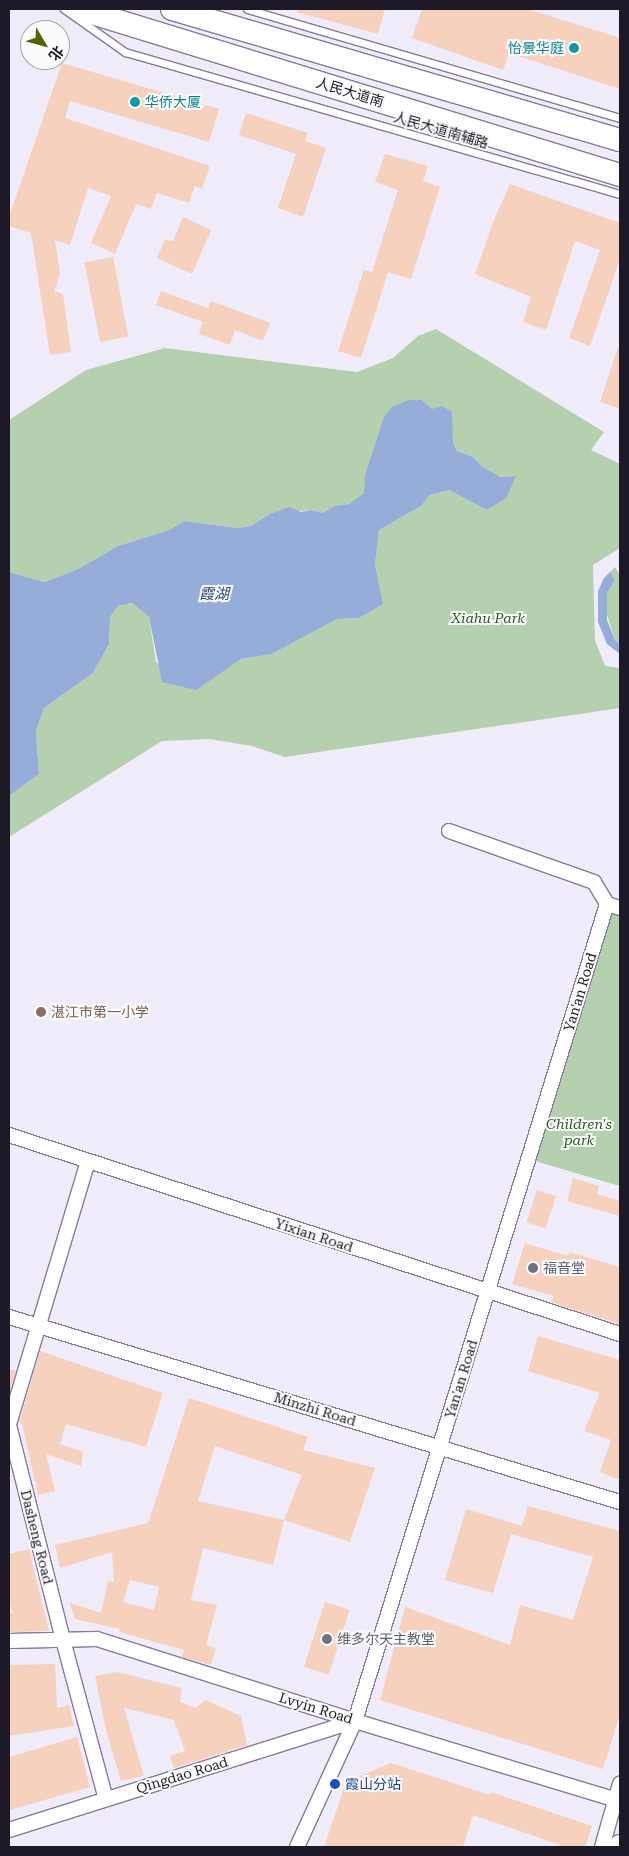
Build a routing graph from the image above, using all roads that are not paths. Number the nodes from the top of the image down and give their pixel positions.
1 (64, 9) edge
2 (79, 9) edge
3 (172, 9) edge
4 (247, 9) edge
5 (620, 118) edge
6 (620, 140) edge
7 (620, 175) edge
8 (620, 194) edge
9 (449, 831) dead end
10 (614, 906) edge
11 (9, 1135) edge
12 (88, 1161) junction
13 (488, 1291) junction
14 (9, 1317) edge
15 (40, 1326) junction
16 (620, 1334) edge
17 (440, 1447) junction
18 (620, 1502) edge
19 (63, 1640) junction
20 (9, 1641) edge
21 (356, 1721) junction
22 (620, 1784) edge
23 (106, 1799) junction
24 (620, 1800) edge
25 (9, 1830) edge
26 (297, 1847) edge
27 (602, 1847) edge

1 - 8 lane, 人民大道南辅路
2 - 7 main road, 人民大道南
3 - 6 main road
4 - 5 lane
9 - 10 street
10 - 13 street, Yan'an Road
11 - 12 street, Yixian Road
12 - 13 street, Yixian Road
12 - 15 street, Dasheng Road
13 - 16 street, Yixian Road
13 - 17 street, Yan'an Road
14 - 15 street, Minzhi Road
15 - 17 street, Minzhi Road
15 - 19 street, Dasheng Road
17 - 18 street, Minzhi Road
17 - 21 street, Yan'an Road
19 - 20 street, Lvyin Road
19 - 21 street, Lvyin Road
19 - 23 street, Dasheng Road
21 - 23 street, Qingdao Road
21 - 24 street, Lvyin Road
21 - 26 street, Yan'an Road
22 - 27 street
23 - 25 street, Qingdao Road

